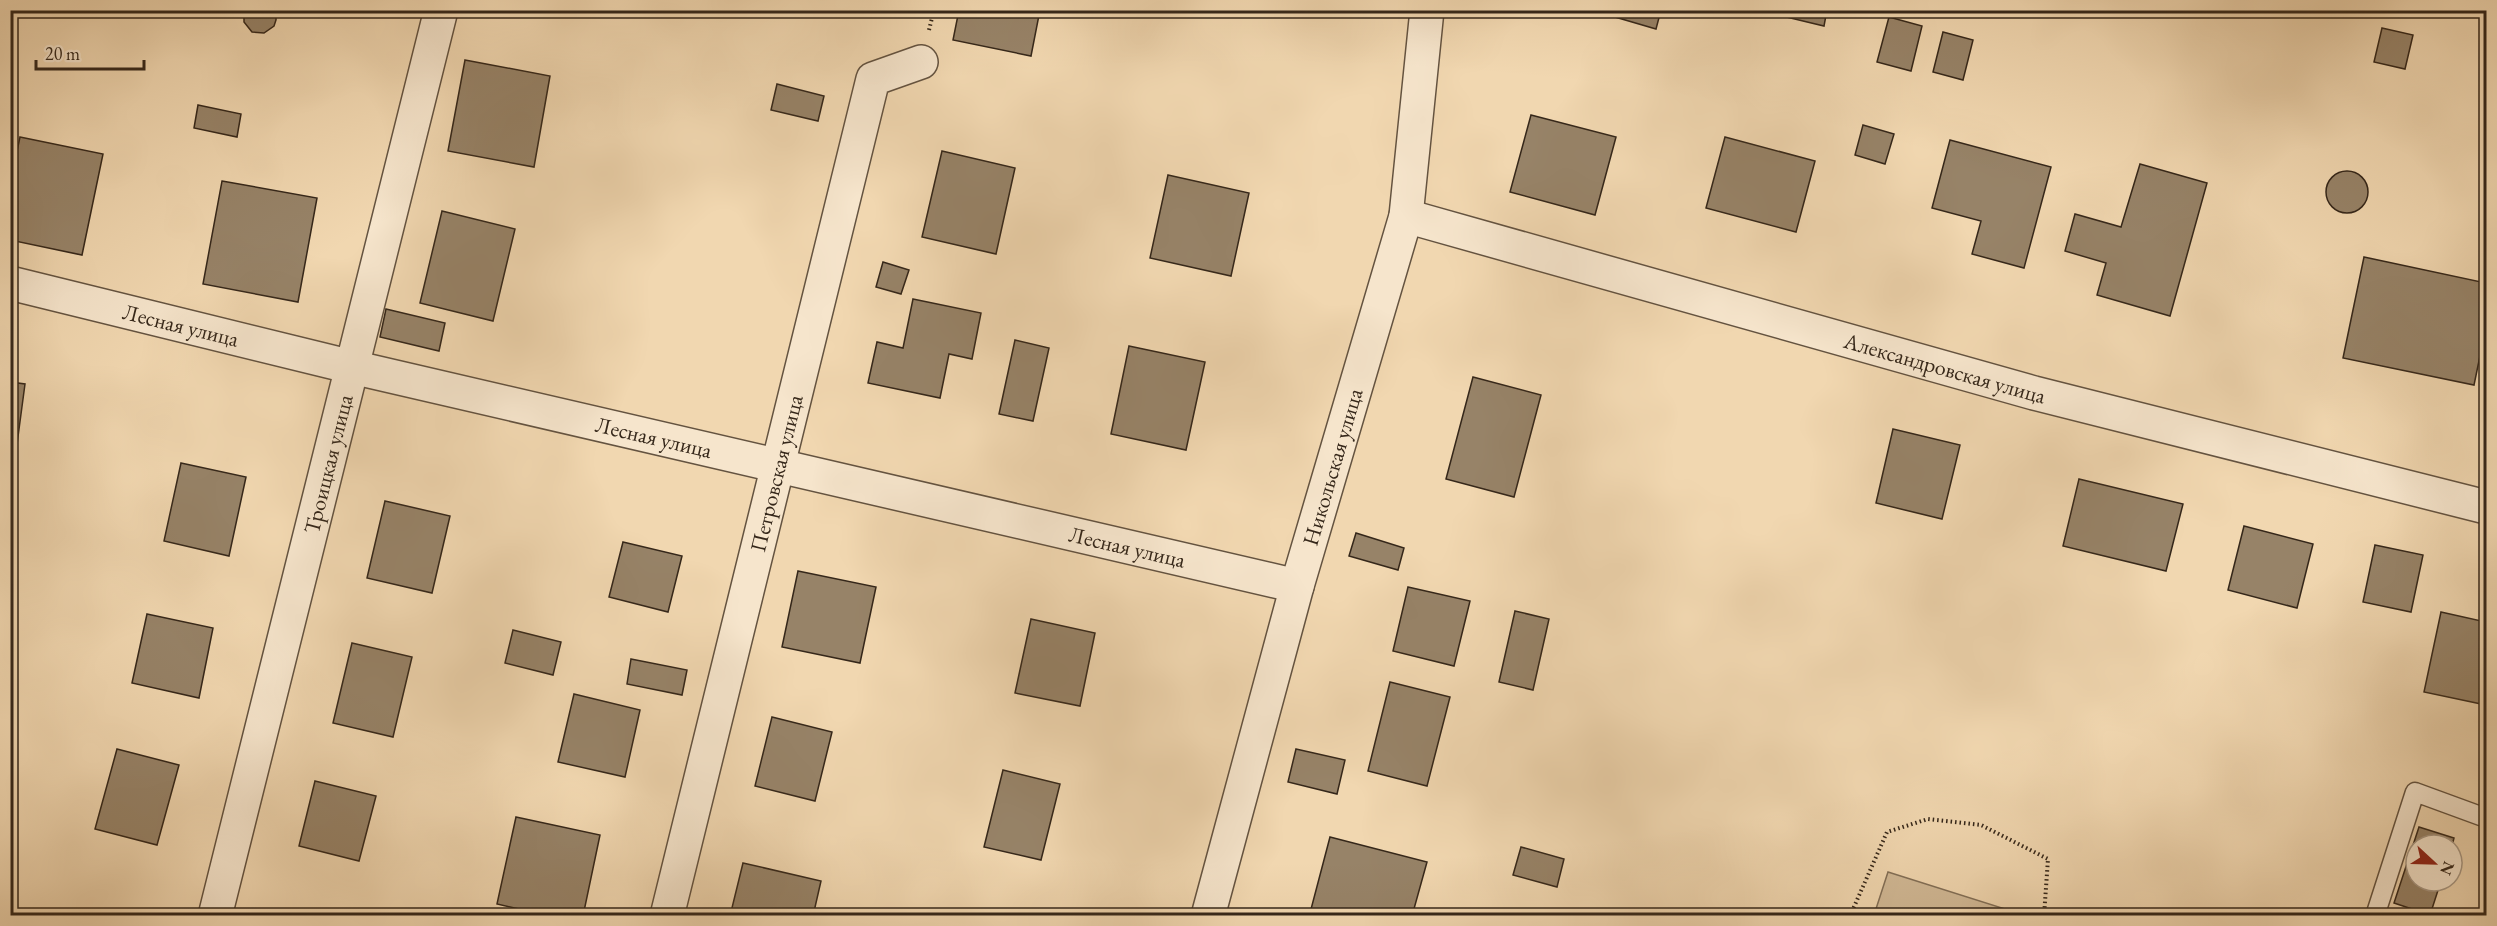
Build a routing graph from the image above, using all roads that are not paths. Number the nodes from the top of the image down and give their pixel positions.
1 (441, 10) edge
2 (1426, 10) edge
3 (921, 62) dead end
4 (1406, 216) junction
5 (10, 283) edge
6 (352, 367) junction
7 (778, 465) junction
8 (2487, 507) edge
9 (1297, 586) junction
10 (2487, 818) edge
11 (215, 915) edge
12 (667, 915) edge
13 (1208, 915) edge
14 (2375, 915) edge

1 - 6 street, Троицкая улица
2 - 4 street, Никольская улица
3 - 7 street, Петровская улица
4 - 8 street, Александровская улица
4 - 9 street, Никольская улица
5 - 6 street, Лесная улица
6 - 7 street, Лесная улица
6 - 11 street, Троицкая улица
7 - 9 street, Лесная улица
7 - 12 street, Петровская улица
9 - 13 street, Никольская улица
10 - 14 lane

